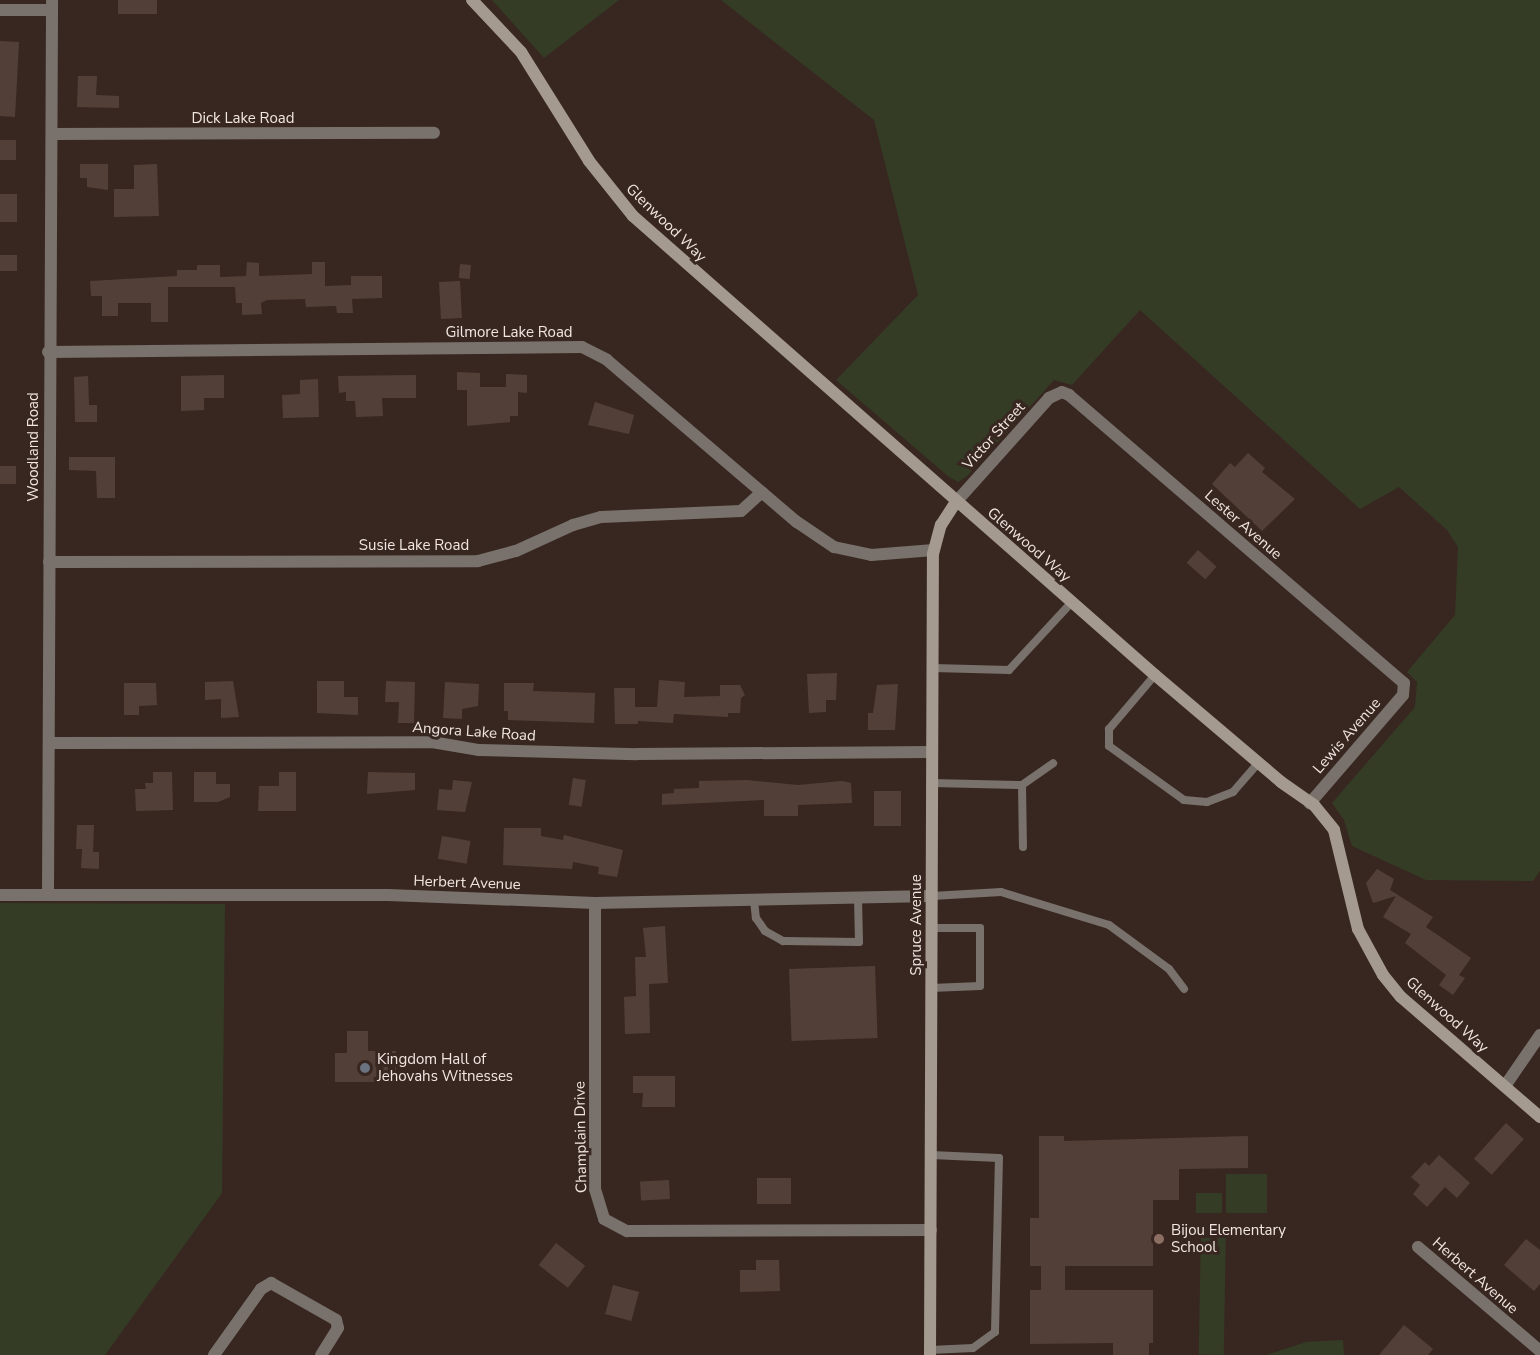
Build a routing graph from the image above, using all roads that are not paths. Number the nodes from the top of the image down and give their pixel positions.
1 (472, 0) edge
2 (52, 5) edge
3 (0, 10) edge
4 (434, 133) dead end
5 (53, 134) junction
6 (48, 352) junction
7 (1056, 393) joint
8 (762, 492) junction
9 (956, 502) junction
10 (934, 550) junction
11 (49, 562) junction
12 (1072, 602) junction
13 (933, 668) junction
14 (1155, 675) junction
15 (1406, 689) joint
16 (49, 743) junction
17 (933, 752) junction
18 (1053, 763) dead end
19 (1258, 763) junction
20 (932, 783) junction
21 (1022, 785) junction
22 (1310, 802) junction
23 (1023, 847) dead end
24 (48, 894) junction
25 (0, 895) edge
26 (932, 896) junction
27 (858, 897) junction
28 (754, 900) junction
29 (595, 903) junction
30 (932, 927) junction
31 (931, 988) junction
32 (1184, 989) dead end
33 (1540, 1035) edge
34 (1505, 1086) junction
35 (1540, 1117) edge
36 (931, 1155) junction
37 (931, 1230) junction
38 (1418, 1247) dead end
39 (1540, 1351) edge
40 (930, 1352) edge
41 (214, 1355) edge
42 (321, 1355) edge

1 - 9 street, Glenwood Way
2 - 3 street
2 - 5 street, Woodland Road
4 - 5 street, Dick Lake Road
5 - 6 street, Woodland Road
6 - 8 street, Gilmore Lake Road
6 - 11 street, Woodland Road
7 - 9 street, Victor Street
7 - 15 street, Lester Avenue
8 - 10 street, Gilmore Lake Road
8 - 11 street, Susie Lake Road
9 - 10 street, Spruce Avenue
9 - 12 street, Glenwood Way
10 - 13 street, Spruce Avenue
11 - 16 street, Woodland Road
12 - 13 lane
12 - 14 street, Glenwood Way
13 - 17 street, Spruce Avenue
14 - 19 street, Glenwood Way
14 - 19 lane
15 - 22 street, Lewis Avenue
16 - 17 street, Angora Lake Road
16 - 24 street, Woodland Road
17 - 20 street, Spruce Avenue
18 - 21 lane
19 - 22 street, Glenwood Way
20 - 21 lane
20 - 26 street, Spruce Avenue
21 - 23 lane
22 - 34 street, Glenwood Way
24 - 25 street, Herbert Avenue
24 - 29 street, Herbert Avenue
26 - 27 street, Herbert Avenue
26 - 30 street, Spruce Avenue
26 - 32 lane
27 - 28 street, Herbert Avenue
27 - 28 lane
28 - 29 street, Herbert Avenue
29 - 37 street, Champlain Drive
30 - 31 street, Spruce Avenue
30 - 31 lane
31 - 36 street, Spruce Avenue
33 - 34 street
34 - 35 street, Glenwood Way
36 - 37 street, Spruce Avenue
36 - 40 lane
37 - 40 street, Spruce Avenue
38 - 39 street, Herbert Avenue
41 - 42 street

